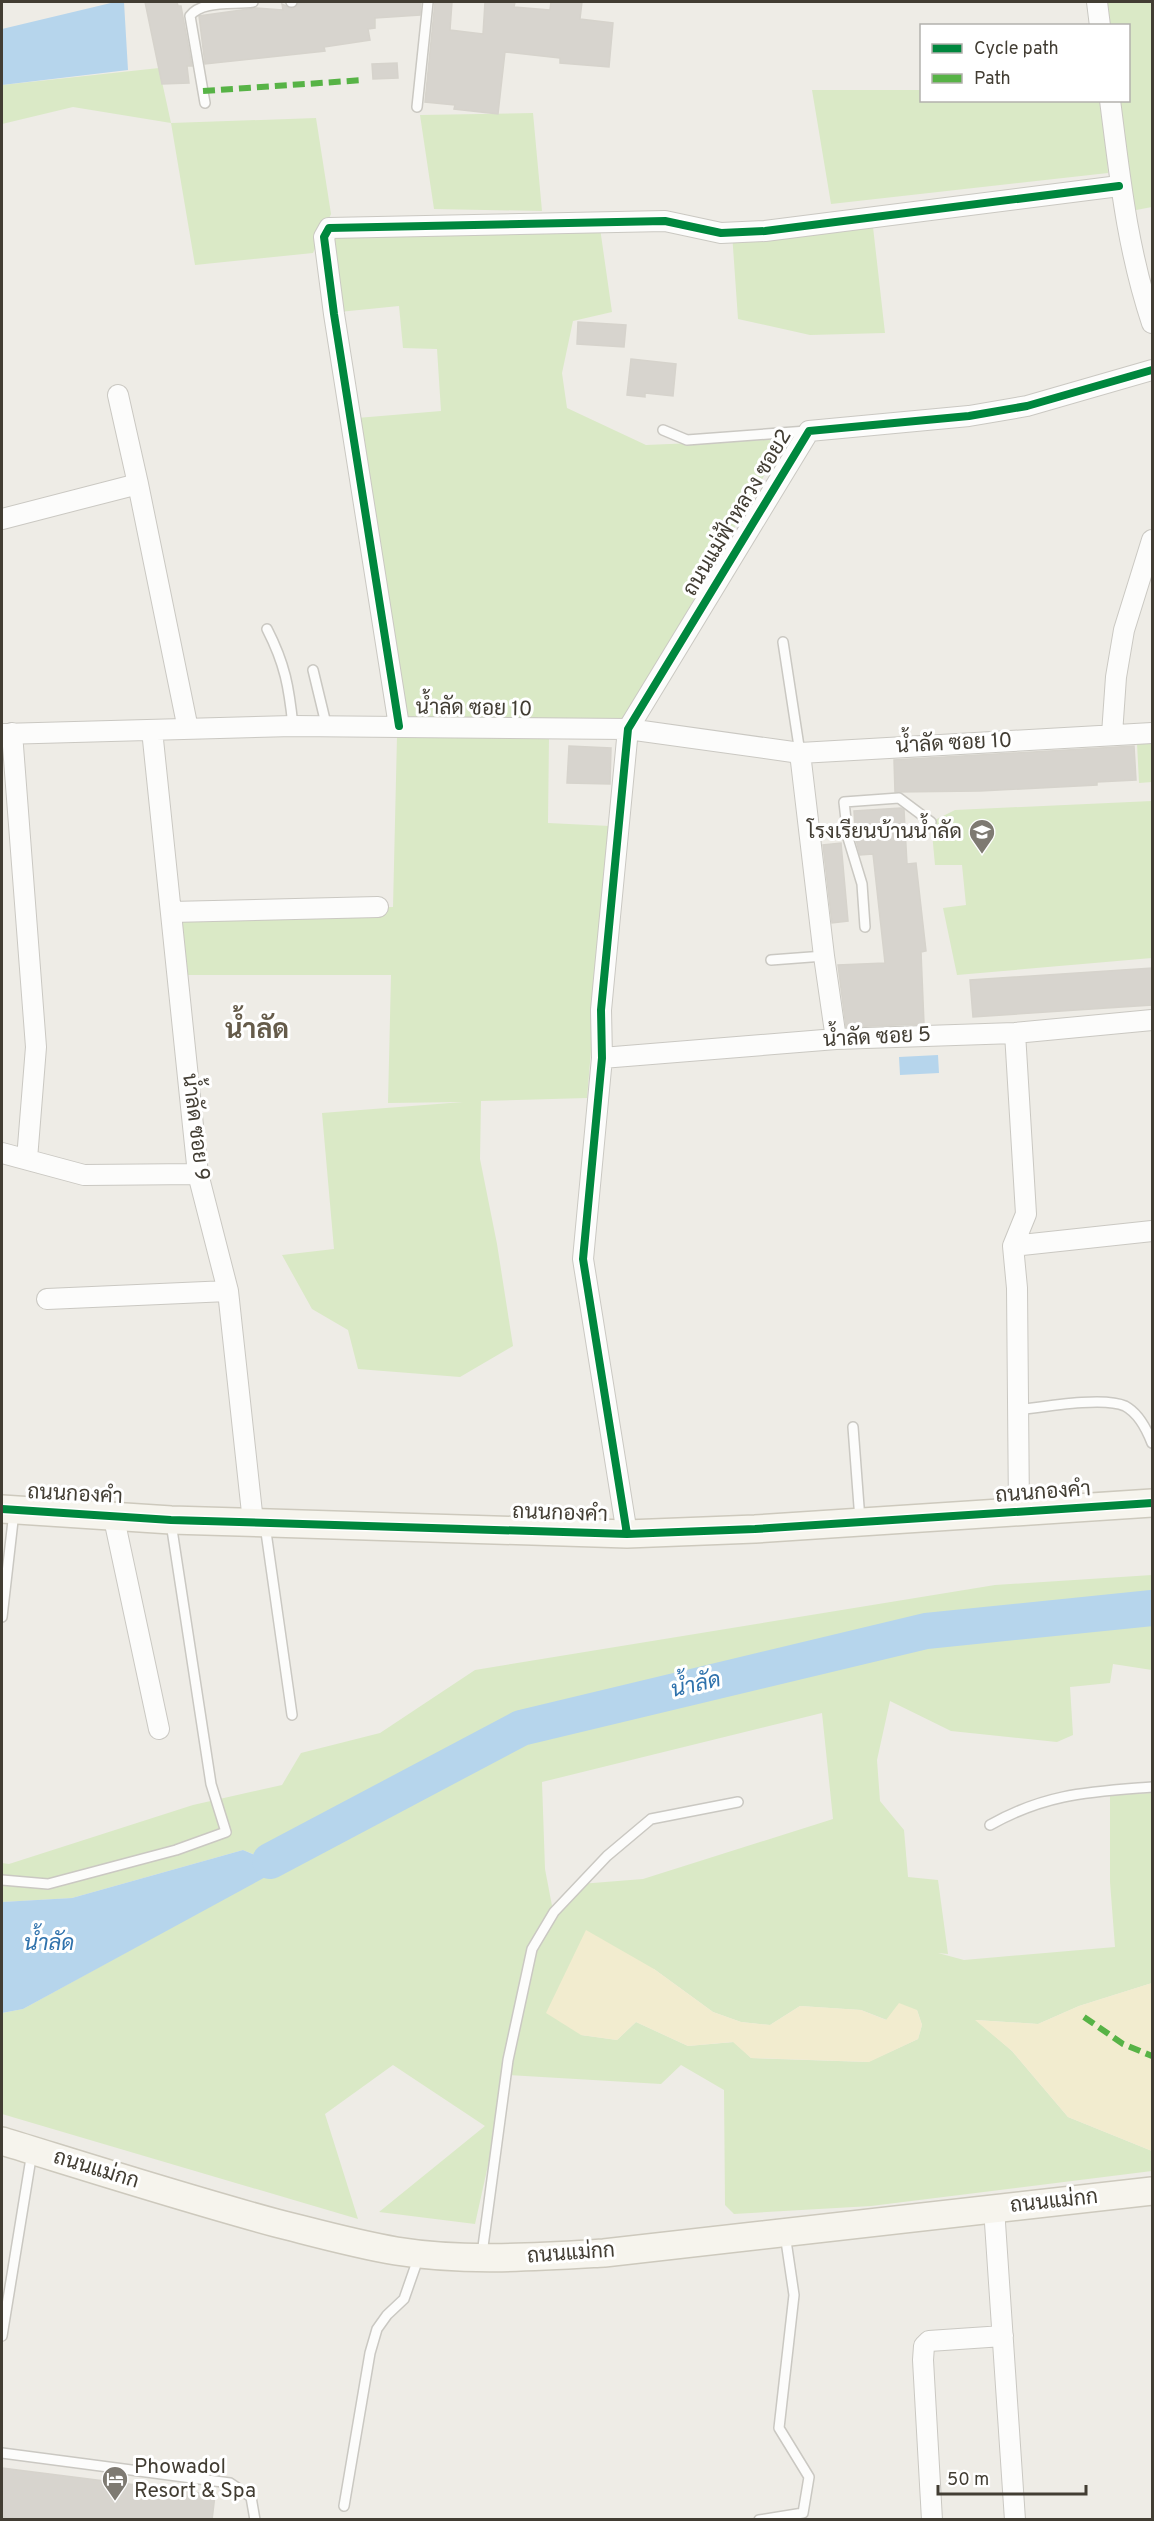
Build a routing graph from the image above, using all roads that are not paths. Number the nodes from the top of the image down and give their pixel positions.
1 (253, 2) edge
2 (428, 2) edge
3 (1097, 2) edge
4 (1100, 24) edge
5 (1110, 102) edge
6 (205, 103) dead end
7 (417, 107) dead end
8 (1119, 186) junction
9 (1152, 323) edge
10 (1152, 370) edge
11 (118, 396) dead end
12 (663, 430) dead end
13 (809, 431) junction
14 (138, 484) junction
15 (2, 519) edge
16 (1152, 540) edge
17 (267, 629) dead end
18 (783, 642) dead end
19 (313, 670) dead end
20 (293, 726) junction
21 (399, 726) junction
22 (327, 728) junction
23 (188, 729) junction
24 (628, 729) junction
25 (152, 730) junction
26 (1152, 733) edge
27 (7, 734) edge
28 (1113, 734) junction
29 (800, 753) junction
30 (931, 822) dead end
31 (378, 907) dead end
32 (171, 912) junction
33 (865, 927) dead end
34 (824, 956) junction
35 (771, 960) dead end
36 (1152, 1020) edge
37 (1015, 1033) junction
38 (836, 1039) junction
39 (602, 1058) junction
40 (2, 1153) edge
41 (27, 1160) junction
42 (198, 1174) junction
43 (1152, 1231) edge
44 (1013, 1246) junction
45 (228, 1291) junction
46 (47, 1299) dead end
47 (1018, 1410) junction
48 (853, 1427) dead end
49 (1152, 1443) edge
50 (1152, 1503) edge
51 (8, 1509) edge
52 (1019, 1513) junction
53 (113, 1514) junction
54 (171, 1520) junction
55 (259, 1522) junction
56 (860, 1523) junction
57 (627, 1534) junction
58 (2, 1617) edge
59 (292, 1715) dead end
60 (159, 1729) dead end
61 (1152, 1787) edge
62 (738, 1802) dead end
63 (990, 1825) dead end
64 (2, 1880) edge
65 (2, 2141) edge
66 (33, 2150) junction
67 (1152, 2191) edge
68 (994, 2208) junction
69 (785, 2232) junction
70 (420, 2253) junction
71 (482, 2257) junction
72 (2, 2336) edge
73 (1003, 2336) junction
74 (2, 2453) edge
75 (344, 2506) dead end
76 (255, 2520) edge
77 (759, 2520) edge
78 (933, 2520) edge
79 (1016, 2520) edge

1 - 6 lane
2 - 7 lane
3 - 4 street
5 - 8 street
8 - 9 street
8 - 21 street
10 - 13 street, ถนนแม่ฟ้าหลวง ซอย2
11 - 14 street
12 - 13 lane
13 - 24 street, ถนนแม่ฟ้าหลวง ซอย2
14 - 15 street
14 - 23 street
16 - 28 street
17 - 20 lane
18 - 29 lane
19 - 22 lane
20 - 22 street, น้ำลัด ซอย 10
20 - 23 street, น้ำลัด ซอย 10
21 - 22 street, น้ำลัด ซอย 10
21 - 24 street, น้ำลัด ซอย 10
23 - 25 street, น้ำลัด ซอย 10
24 - 29 street, น้ำลัด ซอย 10
24 - 39 street
25 - 27 street, น้ำลัด ซอย 10
25 - 32 street, น้ำลัด ซอย 9
26 - 28 street, น้ำลัด ซอย 10
27 - 41 street
28 - 29 street, น้ำลัด ซอย 10
29 - 34 street
30 - 33 lane
31 - 32 street
32 - 42 street, น้ำลัด ซอย 9
34 - 35 lane
34 - 38 street
36 - 37 street, น้ำลัด ซอย 5
37 - 38 street, น้ำลัด ซอย 5
37 - 44 street
38 - 39 street, น้ำลัด ซอย 5
39 - 57 street
40 - 41 street
41 - 42 street
42 - 45 street, น้ำลัด ซอย 9
43 - 44 street
44 - 47 street
45 - 46 street
45 - 55 street, น้ำลัด ซอย 9
47 - 49 lane
47 - 52 street
48 - 56 lane
50 - 52 street, ถนนกองคำ
51 - 53 street, ถนนกองคำ
51 - 58 lane
52 - 56 street, ถนนกองคำ
53 - 54 street, ถนนกองคำ
53 - 60 street
54 - 55 street, ถนนกองคำ
54 - 64 lane
55 - 57 street, ถนนกองคำ
55 - 59 lane
56 - 57 street, ถนนกองคำ
61 - 63 lane
62 - 71 lane
65 - 66 street, ถนนแม่กก
66 - 70 street, ถนนแม่กก
66 - 72 lane
67 - 68 street, ถนนแม่กก
68 - 69 street, ถนนแม่กก
68 - 73 street
69 - 71 street, ถนนแม่กก
69 - 77 lane
70 - 71 street, ถนนแม่กก
70 - 75 lane
73 - 78 street
73 - 79 street
74 - 76 lane

